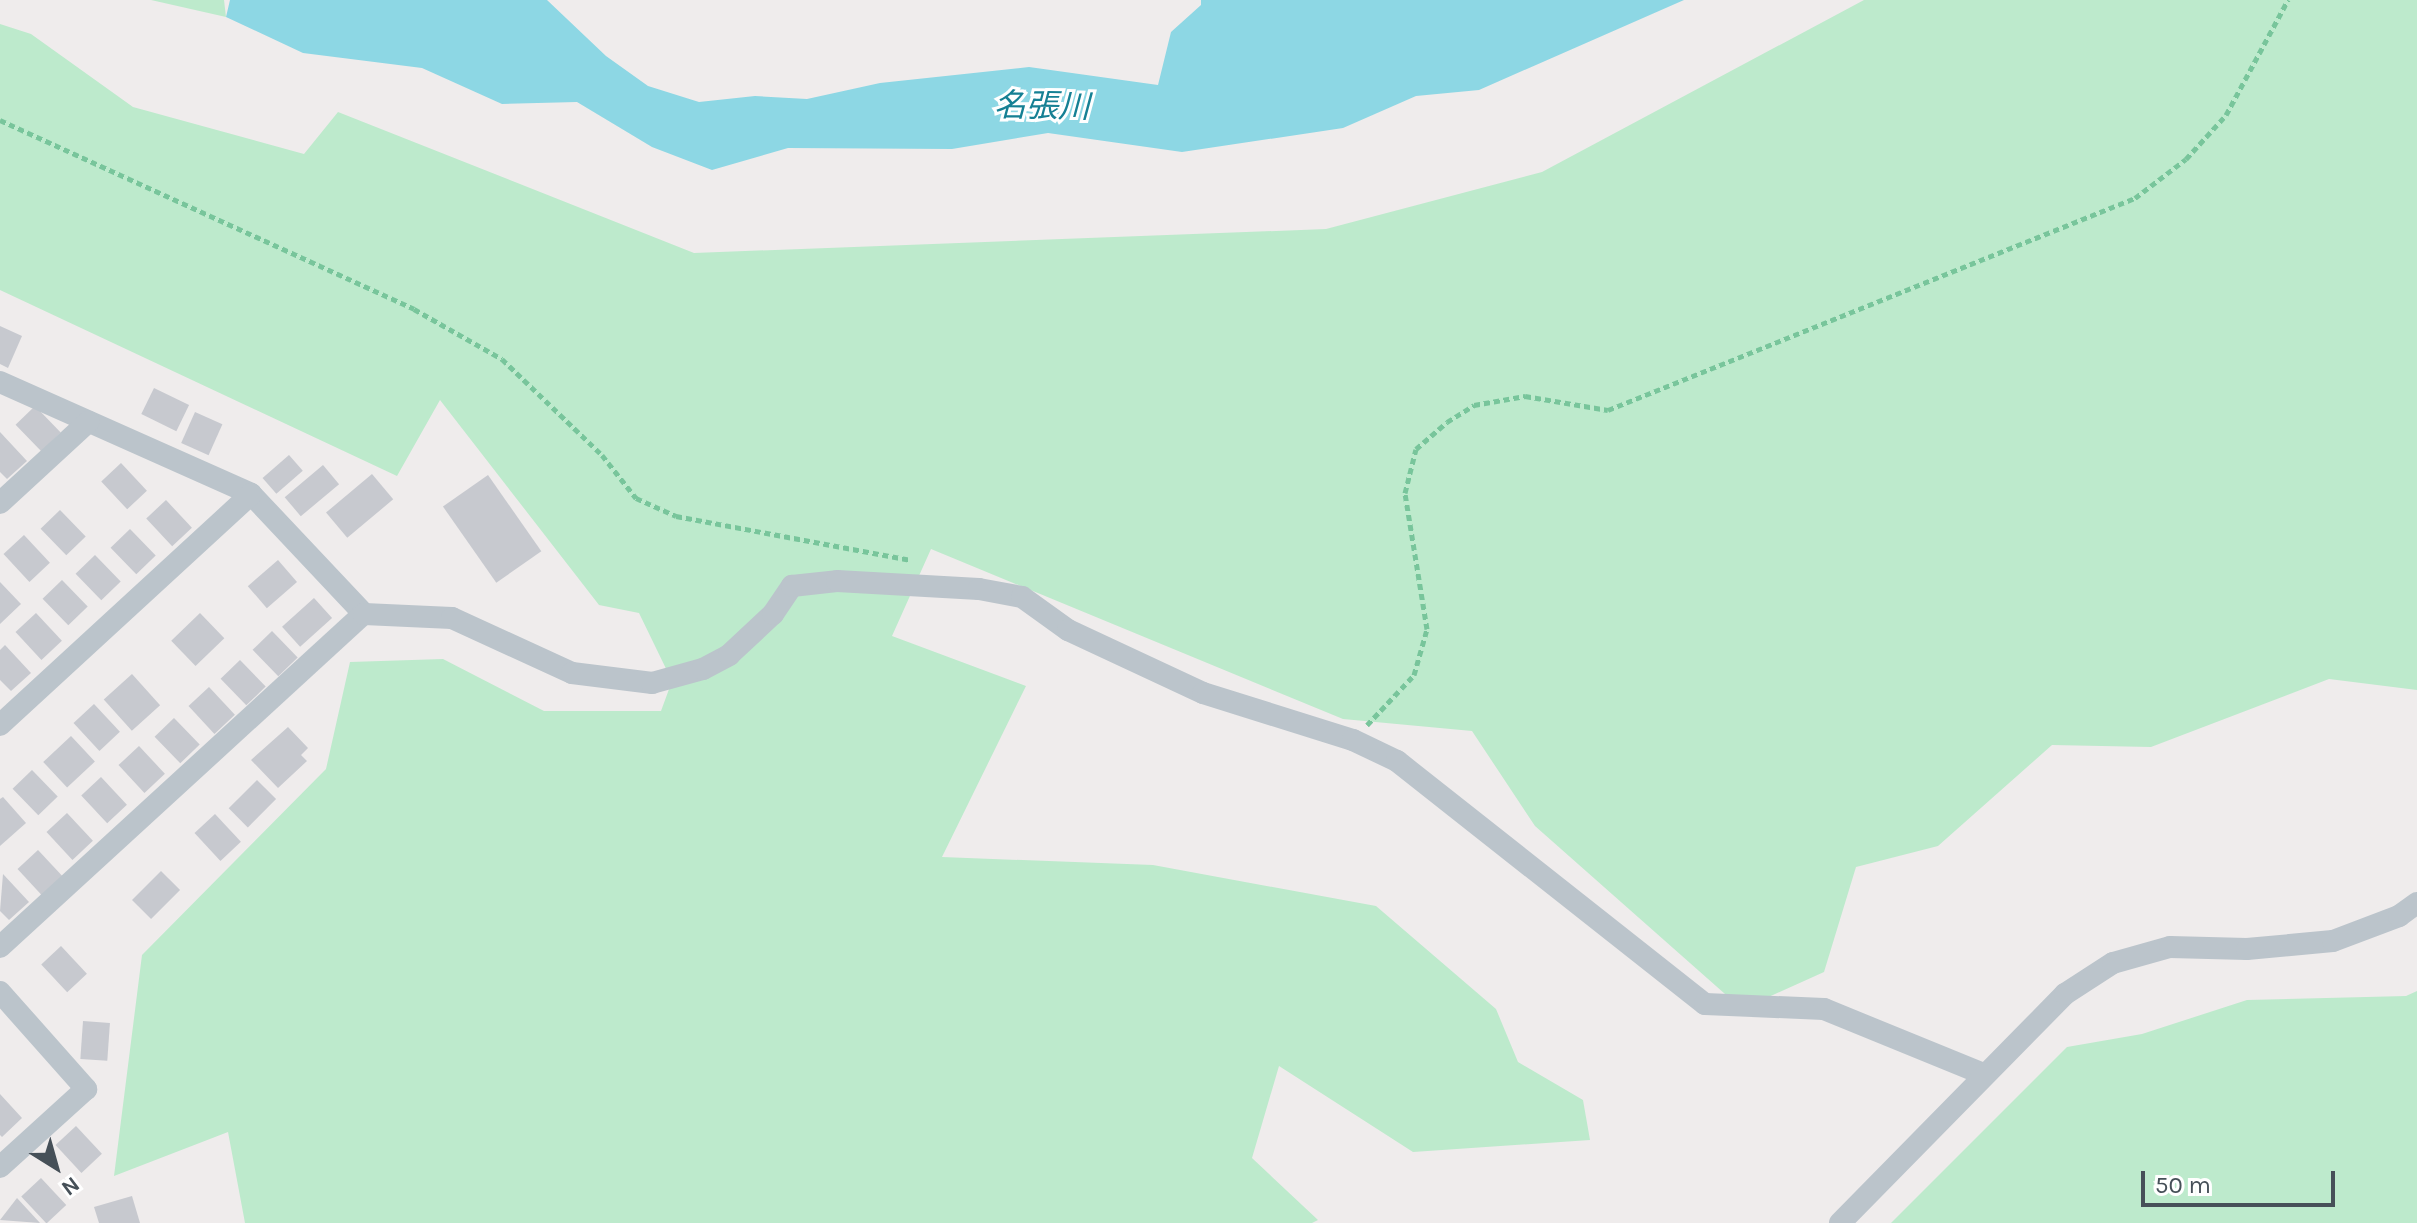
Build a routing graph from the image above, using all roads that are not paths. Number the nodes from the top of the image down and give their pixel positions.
1 (0, 382) edge
2 (88, 422) junction
3 (251, 494) junction
4 (0, 503) edge
5 (364, 614) junction
6 (0, 725) edge
7 (2417, 903) edge
8 (0, 947) edge
9 (0, 992) edge
10 (1983, 1074) junction
11 (0, 1167) edge
12 (1840, 1223) edge

1 - 2 street
2 - 3 street
2 - 4 street
3 - 5 street
3 - 6 street
5 - 8 street
5 - 10 street
7 - 10 street
9 - 11 street
10 - 12 street

